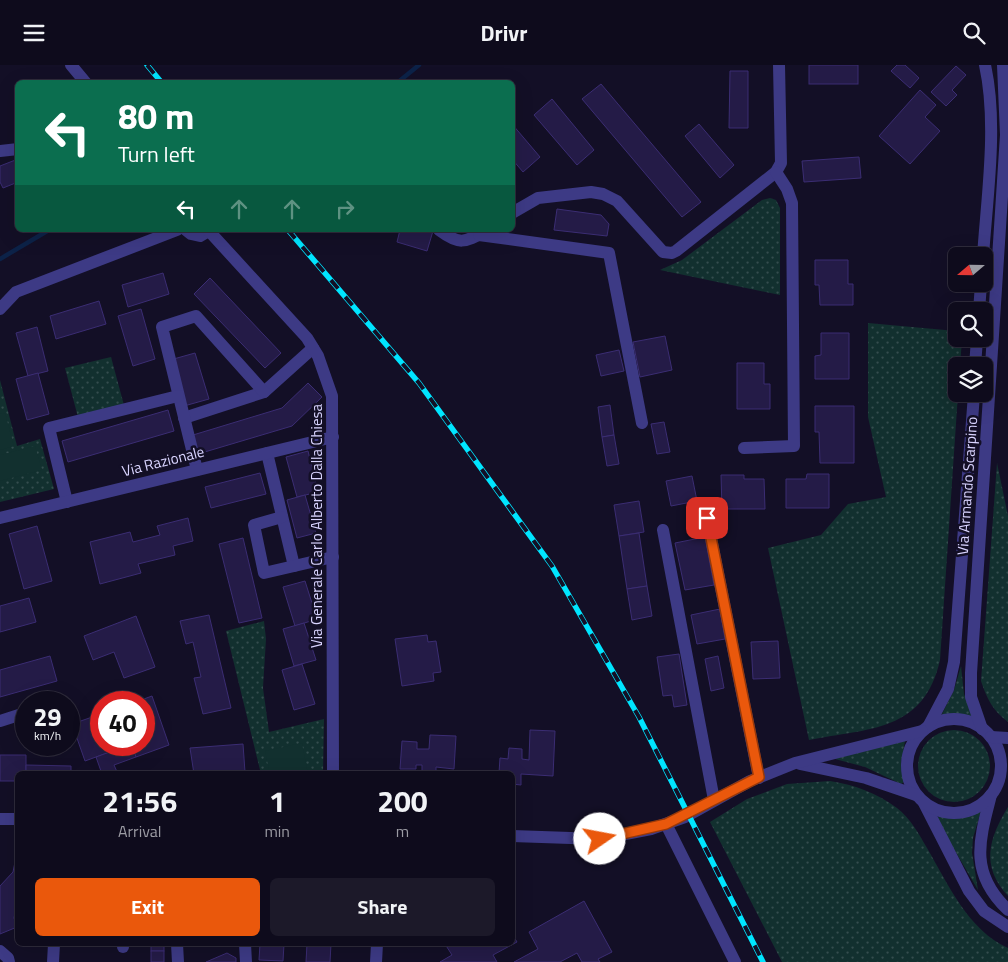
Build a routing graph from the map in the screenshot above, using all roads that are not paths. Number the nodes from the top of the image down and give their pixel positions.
1 (71, 65) edge
2 (779, 65) edge
3 (985, 65) edge
4 (1003, 65) edge
5 (84, 80) edge
6 (15, 149) edge
7 (0, 151) edge
8 (776, 173) junction
9 (515, 211) edge
10 (172, 232) edge
11 (189, 232) edge
12 (206, 232) edge
13 (210, 232) edge
14 (442, 232) edge
15 (483, 232) edge
16 (984, 247) edge
17 (0, 309) edge
18 (313, 348) junction
19 (264, 393) junction
20 (178, 396) junction
21 (973, 402) edge
22 (184, 418) junction
23 (642, 423) dead end
24 (333, 437) junction
25 (744, 448) dead end
26 (267, 453) junction
27 (196, 470) junction
28 (67, 502) junction
29 (282, 517) junction
30 (0, 518) edge
31 (707, 518) dead end
32 (663, 530) dead end
33 (333, 557) junction
34 (294, 566) junction
35 (15, 716) edge
36 (0, 721) edge
37 (925, 729) junction
38 (986, 733) junction
39 (1008, 738) edge
40 (795, 763) junction
41 (333, 771) edge
42 (1008, 776) edge
43 (759, 777) junction
44 (994, 790) junction
45 (920, 799) junction
46 (714, 800) junction
47 (0, 819) edge
48 (15, 819) edge
49 (666, 824) junction
50 (515, 836) edge
51 (1008, 910) edge
52 (1008, 927) edge
53 (54, 946) edge
54 (177, 946) edge
55 (245, 946) edge
56 (377, 946) edge
57 (0, 951) edge
58 (9, 962) edge
59 (53, 962) edge
60 (178, 962) edge
61 (246, 962) edge
62 (376, 962) edge
63 (735, 962) edge

1 - 5 street
2 - 8 street
3 - 16 street
4 - 38 street, Via Armando Scarpino
6 - 7 street
8 - 9 street
8 - 25 street
10 - 17 street
11 - 12 street
13 - 18 street, Via Generale Carlo Alberto Dalla Chiesa
14 - 15 street
15 - 23 street
18 - 19 street
18 - 24 street, Via Generale Carlo Alberto Dalla Chiesa
19 - 20 street
19 - 22 street
20 - 22 street
20 - 28 street
21 - 37 street, Via Armando Scarpino
22 - 27 street
24 - 26 street, Via Razionale
24 - 33 street, Via Generale Carlo Alberto Dalla Chiesa
26 - 27 street, Via Razionale
26 - 29 street
27 - 28 street, Via Razionale
28 - 30 street, Via Razionale
29 - 34 street
29 - 34 street
31 - 43 street
32 - 46 street
33 - 34 street
33 - 41 street, Via Generale Carlo Alberto Dalla Chiesa
35 - 36 street
37 - 38 street
37 - 40 street
37 - 45 street
38 - 39 street
38 - 44 street
40 - 43 street
40 - 45 street
42 - 44 street
43 - 46 street
44 - 45 street
44 - 51 street
45 - 52 street
46 - 49 street
47 - 48 street
49 - 50 street
49 - 63 street
53 - 59 street
54 - 60 street
55 - 61 street
56 - 62 street
57 - 58 street

